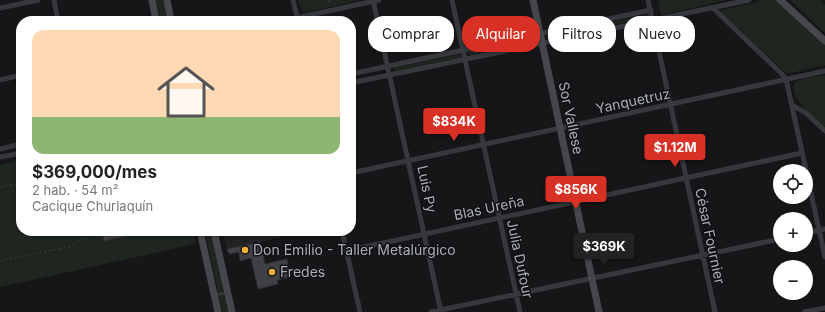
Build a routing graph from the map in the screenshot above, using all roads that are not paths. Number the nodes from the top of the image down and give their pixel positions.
1 (38, 0) edge
2 (54, 0) edge
3 (152, 0) edge
4 (167, 0) edge
5 (293, 0) edge
6 (375, 0) edge
7 (452, 0) edge
8 (533, 0) edge
9 (648, 0) edge
10 (749, 0) edge
11 (780, 0) edge
12 (0, 8) edge
13 (713, 8) junction
14 (651, 10) junction
15 (57, 16) edge
16 (155, 16) edge
17 (170, 16) edge
18 (297, 16) edge
19 (310, 16) edge
20 (536, 16) edge
21 (652, 16) edge
22 (673, 16) edge
23 (624, 26) edge
24 (540, 34) joint
25 (825, 41) edge
26 (542, 44) junction
27 (462, 51) joint
28 (462, 52) edge
29 (660, 52) edge
30 (464, 60) junction
31 (388, 66) junction
32 (825, 71) edge
33 (356, 73) edge
34 (390, 75) junction
35 (16, 76) edge
36 (0, 80) edge
37 (786, 80) junction
38 (356, 83) edge
39 (671, 105) junction
40 (792, 105) junction
41 (560, 128) junction
42 (825, 130) edge
43 (484, 144) junction
44 (16, 145) edge
45 (0, 149) edge
46 (16, 153) edge
47 (802, 153) junction
48 (0, 157) edge
49 (409, 161) junction
50 (356, 172) edge
51 (686, 177) junction
52 (575, 202) junction
53 (499, 218) junction
54 (822, 230) edge
55 (424, 234) junction
56 (201, 236) edge
57 (215, 236) edge
58 (343, 236) edge
59 (773, 241) edge
60 (346, 251) junction
61 (702, 256) junction
62 (825, 257) edge
63 (592, 278) junction
64 (228, 292) junction
65 (516, 294) junction
66 (214, 295) junction
67 (825, 308) edge
68 (441, 311) edge
69 (218, 312) edge
70 (232, 312) edge
71 (360, 312) edge
72 (431, 312) edge
73 (520, 312) edge
74 (599, 312) edge
75 (715, 312) edge
76 (804, 312) edge

1 - 12 street
2 - 15 street
3 - 16 street
4 - 17 street
5 - 18 street
6 - 19 street
6 - 31 street, Luis Py
7 - 27 street, Julia Dufour
8 - 20 street, Sor Vallese
9 - 14 street, César Fournier
10 - 13 street
11 - 25 street
13 - 22 street
13 - 37 street
14 - 21 street, César Fournier
14 - 24 street
23 - 26 street
24 - 26 street, Sor Vallese
26 - 30 street
26 - 41 street, Sor Vallese
27 - 31 street
28 - 30 street, Julia Dufour
29 - 39 street, César Fournier
30 - 34 street
30 - 43 street, Julia Dufour
31 - 33 street
31 - 34 street, Luis Py
32 - 37 street, Yanquetruz
34 - 38 street
34 - 49 street, Luis Py
35 - 36 street
37 - 39 street, Yanquetruz
37 - 40 street
39 - 41 street, Yanquetruz
39 - 51 street, César Fournier
40 - 42 street
40 - 47 street
41 - 43 street, Yanquetruz
41 - 52 street, Sor Vallese
43 - 49 street, Yanquetruz
43 - 53 street, Julia Dufour
44 - 45 street
46 - 48 street
47 - 51 street, Blas Ureña
47 - 54 street
49 - 50 street, Yanquetruz
49 - 55 street, Luis Py
51 - 52 street, Blas Ureña
51 - 61 street, César Fournier
52 - 53 street, Blas Ureña
52 - 63 street, Sor Vallese
53 - 55 street, Blas Ureña
53 - 65 street, Julia Dufour
54 - 62 street
55 - 60 street, Blas Ureña
55 - 68 street, Luis Py
56 - 66 street
57 - 64 street
58 - 60 street
59 - 61 street
60 - 71 street
61 - 63 street
61 - 75 street, César Fournier
63 - 65 street
63 - 74 street, Sor Vallese
64 - 66 lane
64 - 70 street
65 - 68 street
65 - 73 street, Julia Dufour
66 - 69 street
67 - 76 street
68 - 72 street

